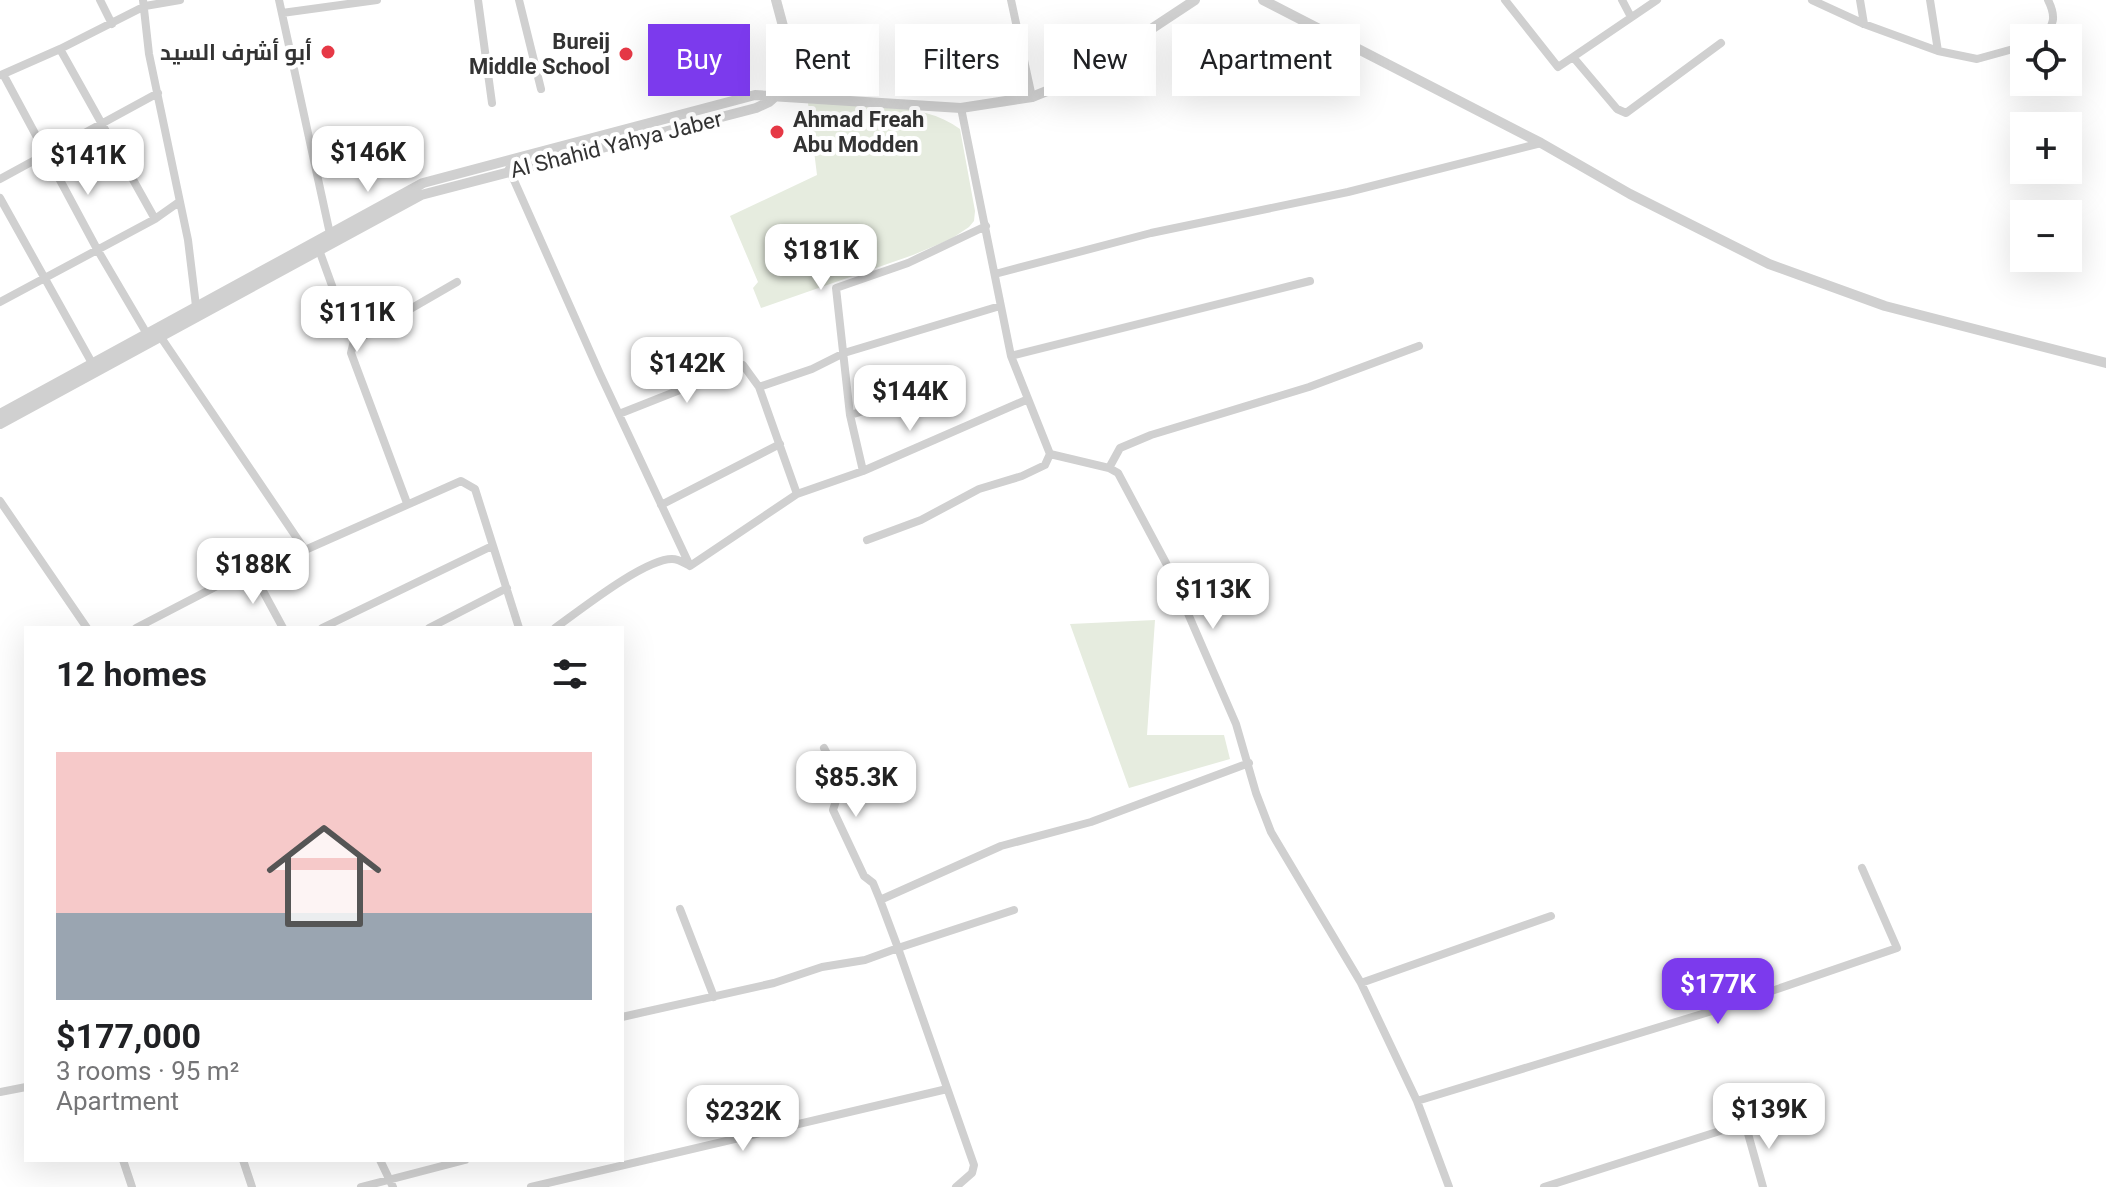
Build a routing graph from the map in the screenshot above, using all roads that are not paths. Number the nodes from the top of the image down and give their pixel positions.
1 (100, 0) edge
2 (180, 0) edge
3 (279, 0) edge
4 (377, 0) edge
5 (478, 0) edge
6 (519, 0) edge
7 (776, 0) edge
8 (1011, 0) edge
9 (1195, 0) edge
10 (1263, 0) edge
11 (1505, 0) edge
12 (1622, 0) edge
13 (1657, 0) edge
14 (1812, 0) edge
15 (1860, 0) edge
16 (1930, 0) edge
17 (2048, 0) edge
18 (144, 3) edge
19 (282, 13) junction
20 (1631, 17) junction
21 (112, 24) junction
22 (782, 24) edge
23 (1864, 24) junction
24 (2053, 24) edge
25 (1721, 43) dead end
26 (60, 49) junction
27 (2010, 50) edge
28 (1938, 51) junction
29 (1573, 57) junction
30 (2, 74) edge
31 (541, 89) dead end
32 (158, 93) junction
33 (766, 95) edge
34 (790, 96) edge
35 (1032, 97) junction
36 (492, 103) dead end
37 (961, 108) junction
38 (102, 123) junction
39 (1541, 143) junction
40 (46, 153) junction
41 (508, 166) junction
42 (0, 179) edge
43 (0, 198) edge
44 (179, 202) junction
45 (155, 219) junction
46 (986, 226) junction
47 (330, 234) junction
48 (318, 247) junction
49 (97, 249) junction
50 (995, 274) junction
51 (44, 278) junction
52 (1310, 281) dead end
53 (457, 282) dead end
54 (0, 302) edge
55 (196, 306) junction
56 (1000, 306) junction
57 (154, 333) junction
58 (355, 337) junction
59 (1419, 346) dead end
60 (844, 353) junction
61 (1011, 356) junction
62 (92, 363) junction
63 (2106, 363) edge
64 (759, 387) junction
65 (943, 388) dead end
66 (1026, 400) junction
67 (0, 414) edge
68 (619, 414) junction
69 (850, 415) junction
70 (0, 424) edge
71 (780, 444) junction
72 (1050, 454) junction
73 (1109, 468) junction
74 (863, 471) junction
75 (797, 494) junction
76 (0, 501) edge
77 (407, 503) junction
78 (661, 505) junction
79 (867, 540) dead end
80 (300, 543) junction
81 (492, 546) junction
82 (690, 566) junction
83 (251, 569) junction
84 (507, 588) junction
85 (86, 626) edge
86 (140, 626) edge
87 (282, 626) edge
88 (326, 626) edge
89 (433, 626) edge
90 (518, 626) edge
91 (558, 626) edge
92 (824, 748) dead end
93 (1249, 763) junction
94 (1862, 868) dead end
95 (880, 900) junction
96 (680, 909) dead end
97 (1014, 910) dead end
98 (1551, 916) dead end
99 (898, 948) junction
100 (1361, 983) junction
101 (714, 997) junction
102 (624, 1017) edge
103 (24, 1087) edge
104 (947, 1089) junction
105 (0, 1092) edge
106 (1417, 1101) junction
107 (124, 1162) edge
108 (244, 1162) edge
109 (381, 1162) edge
110 (458, 1162) edge
111 (390, 1183) edge
112 (132, 1187) edge
113 (252, 1187) edge
114 (361, 1187) edge
115 (531, 1187) edge
116 (956, 1187) edge
117 (1449, 1187) edge
118 (1544, 1187) edge
119 (1763, 1187) edge

1 - 21 street
2 - 18 street
3 - 19 street
4 - 19 street
5 - 36 street
6 - 31 street
7 - 22 street
8 - 35 street
9 - 35 street, Al Shahid Yahya Jaber
10 - 39 street
11 - 29 street
12 - 20 street
13 - 20 street
14 - 23 street
15 - 23 street
16 - 28 street
17 - 24 street
18 - 21 street
18 - 32 street
19 - 47 street
20 - 29 street
21 - 26 street
23 - 28 street
25 - 29 street
26 - 30 street
26 - 38 street
27 - 28 street
30 - 40 street
32 - 38 street
32 - 44 street
33 - 41 street, Al Shahid Yahya Jaber
34 - 37 street, Al Shahid Yahya Jaber
35 - 37 street, Al Shahid Yahya Jaber
37 - 46 street
38 - 40 street
38 - 45 street
39 - 50 street
39 - 63 street
40 - 42 street
40 - 49 street
41 - 47 street, Al Shahid Yahya Jaber
41 - 48 street, Al Shahid Yahya Jaber
41 - 68 street
43 - 51 street
44 - 45 street
44 - 55 street
45 - 49 street
46 - 50 street
46 - 60 street
47 - 48 street, Al Shahid Yahya Jaber
48 - 55 street, Al Shahid Yahya Jaber
48 - 57 street, Al Shahid Yahya Jaber
48 - 58 street
49 - 51 street
49 - 57 street
50 - 56 street
51 - 54 street
51 - 62 street
52 - 61 street
53 - 58 street
55 - 57 street, Al Shahid Yahya Jaber
56 - 60 street
56 - 61 street
57 - 62 street, Al Shahid Yahya Jaber
57 - 70 street, Al Shahid Yahya Jaber
57 - 80 street
58 - 77 street
59 - 73 street
60 - 64 street
60 - 69 street
61 - 66 street
62 - 67 street, Al Shahid Yahya Jaber
64 - 68 street
64 - 71 street
65 - 69 street
66 - 72 street
66 - 74 street
68 - 78 street
69 - 74 street
71 - 75 street
71 - 78 street
72 - 73 street
72 - 79 street
73 - 93 street
74 - 75 street
75 - 82 street
76 - 85 street
77 - 80 street
77 - 81 street
78 - 82 street
80 - 83 street
81 - 84 street
81 - 88 street
82 - 91 street
83 - 86 street
83 - 87 street
84 - 89 street
84 - 90 street
92 - 95 street
93 - 95 street
93 - 100 street
94 - 106 street
95 - 99 street
96 - 101 street
97 - 99 street
98 - 100 street
99 - 101 street
99 - 104 street
100 - 106 street
101 - 102 street
103 - 105 street
104 - 115 street
104 - 116 street
106 - 117 street
107 - 112 street
108 - 113 street
109 - 111 street
110 - 111 street
111 - 114 street
118 - 119 street

